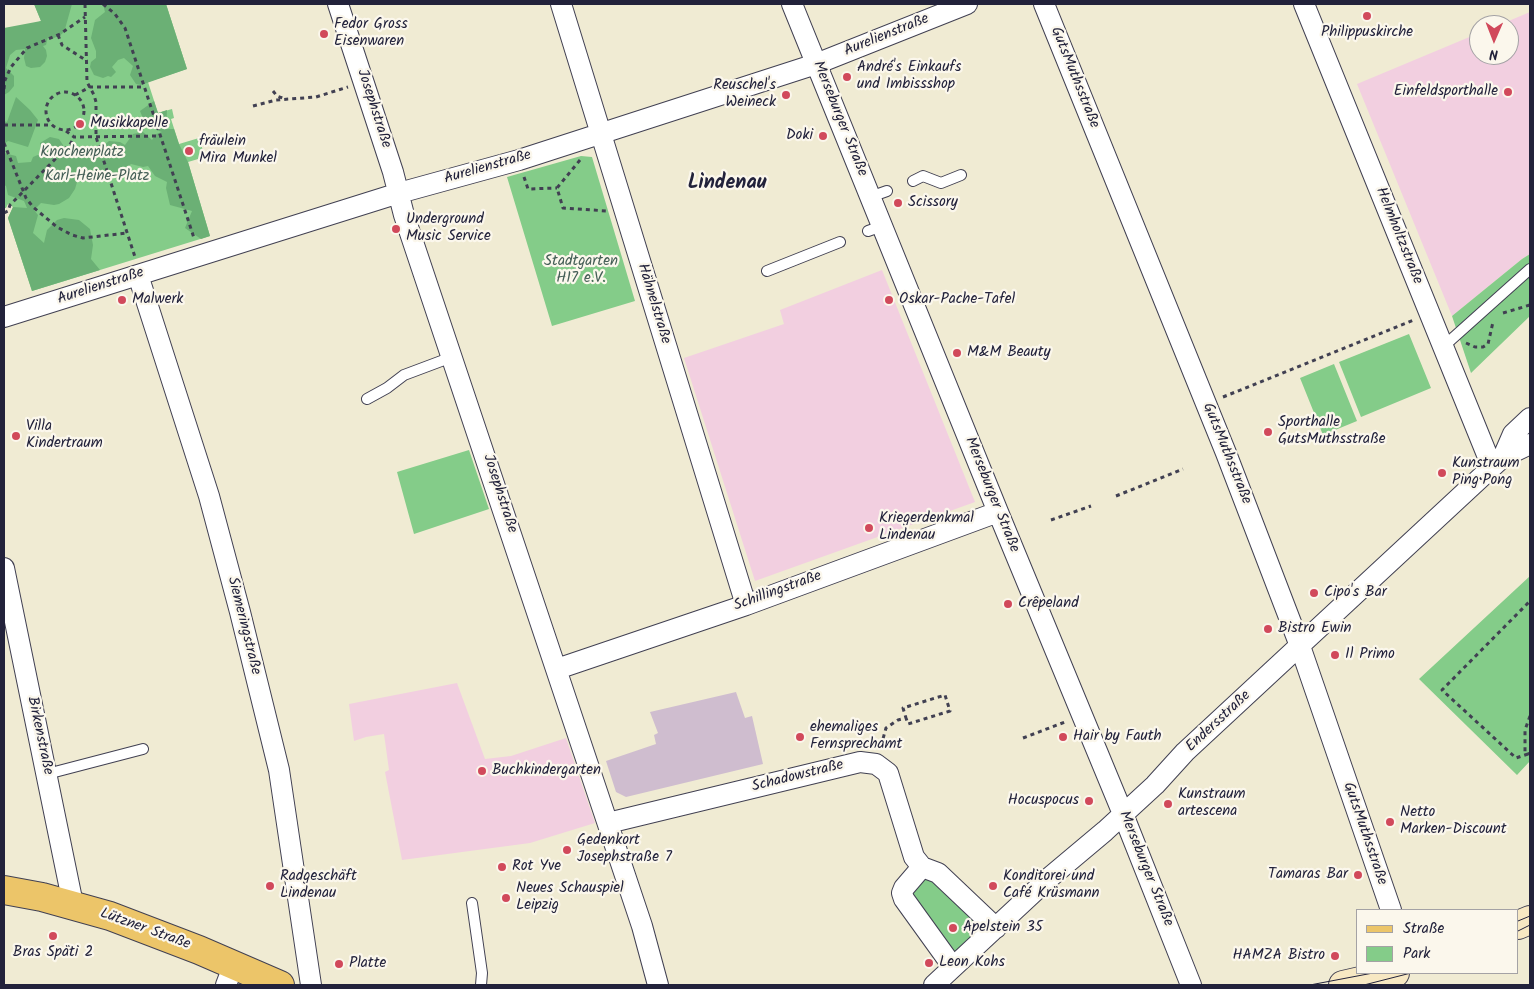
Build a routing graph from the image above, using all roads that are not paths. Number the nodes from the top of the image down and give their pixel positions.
1 (338, 4) edge
2 (561, 4) edge
3 (792, 4) edge
4 (968, 4) edge
5 (1044, 4) edge
6 (1304, 4) edge
7 (816, 64) junction
8 (601, 134) junction
9 (961, 176) dead end
10 (913, 181) dead end
11 (399, 194) junction
12 (840, 242) dead end
13 (1530, 269) edge
14 (768, 271) dead end
15 (138, 275) junction
16 (4, 317) edge
17 (1444, 346) junction
18 (452, 357) junction
19 (367, 399) dead end
20 (1530, 418) edge
21 (1530, 444) edge
22 (1498, 462) junction
23 (998, 512) junction
24 (4, 568) edge
25 (746, 605) junction
26 (1300, 646) junction
27 (557, 669) junction
28 (143, 749) dead end
29 (47, 774) junction
30 (1123, 814) junction
31 (608, 823) junction
32 (922, 867) junction
33 (4, 890) edge
34 (472, 903) dead end
35 (73, 904) junction
36 (1390, 909) edge
37 (996, 928) junction
38 (953, 967) junction
39 (1391, 974) edge
40 (230, 975) edge
41 (280, 985) edge
42 (312, 985) edge
43 (481, 985) edge
44 (658, 985) edge
45 (934, 985) edge
46 (1191, 985) edge
47 (1343, 985) edge

1 - 11 street, Josephstraße
2 - 8 street, Hähnelstraße
3 - 7 street, Merseburger Straße
4 - 7 street, Aurelienstraße
5 - 26 street, GutsMuthsstraße
6 - 17 street, Helmholtzstraße
7 - 8 street, Aurelienstraße
7 - 23 street, Merseburger Straße
8 - 11 street, Aurelienstraße
8 - 25 street, Hähnelstraße
9 - 10 lane
11 - 15 street, Aurelienstraße
11 - 18 street, Josephstraße
12 - 14 lane
13 - 17 lane
15 - 16 street, Aurelienstraße
15 - 42 street, Siemeringstraße
17 - 22 street, Helmholtzstraße
18 - 19 lane
18 - 27 street, Josephstraße
20 - 22 street, Endersstraße
21 - 22 street, Endersstraße
22 - 26 street, Endersstraße
23 - 25 street, Schillingstraße
23 - 30 street, Merseburger Straße
24 - 29 street, Birkenstraße
25 - 27 street, Schillingstraße
26 - 30 street, Endersstraße
26 - 36 street, GutsMuthsstraße
27 - 31 street, Josephstraße
28 - 29 lane
29 - 35 street, Birkenstraße
30 - 37 street, Endersstraße
30 - 46 street, Merseburger Straße
31 - 32 street, Schadowstraße
31 - 44 street, Josephstraße
32 - 37 street
32 - 38 street
33 - 35 main road, Lützner Straße
34 - 43 lane
35 - 40 main road, Lützner Straße
37 - 38 street, Endersstraße
38 - 45 street, Endersstraße
39 - 47 main road
40 - 41 main road, Lützner Straße

